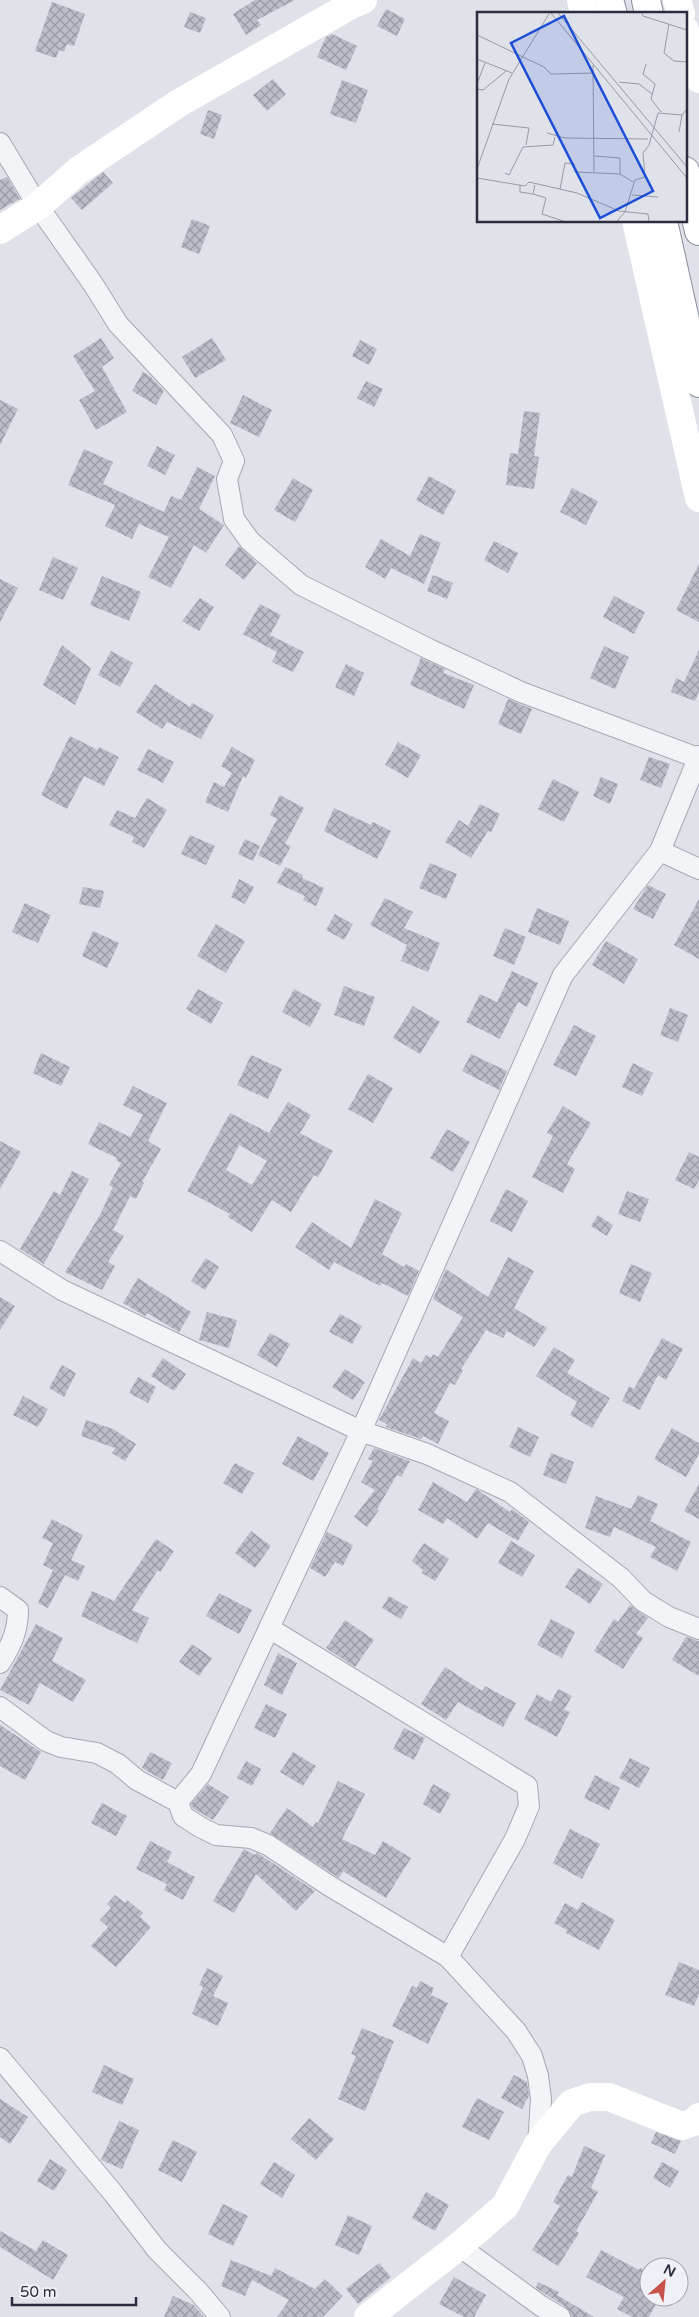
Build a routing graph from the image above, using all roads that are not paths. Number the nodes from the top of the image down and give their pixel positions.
1 (363, 0) edge
2 (686, 34) edge
3 (699, 79) edge
4 (0, 144) edge
5 (686, 175) edge
6 (38, 206) junction
7 (636, 222) edge
8 (663, 222) edge
9 (0, 230) edge
10 (699, 230) edge
11 (699, 383) edge
12 (699, 498) edge
13 (698, 757) edge
14 (660, 851) junction
15 (699, 870) edge
16 (0, 1251) edge
17 (361, 1431) junction
18 (0, 1597) edge
19 (268, 1628) junction
20 (699, 1629) edge
21 (0, 1663) edge
22 (0, 1707) edge
23 (178, 1802) junction
24 (448, 1957) junction
25 (0, 2058) edge
26 (693, 2126) edge
27 (538, 2144) junction
28 (460, 2246) junction
29 (220, 2317) edge
30 (368, 2317) edge
31 (560, 2317) edge

1 - 6 main road
2 - 3 main road
4 - 6 street
5 - 10 main road
6 - 9 main road
6 - 13 street
7 - 12 main road
8 - 11 main road
13 - 14 street
14 - 15 street
14 - 17 street
16 - 17 street
17 - 19 street
17 - 20 street
18 - 21 street
19 - 23 street
19 - 24 street
22 - 23 street
23 - 24 street
24 - 27 street
25 - 29 street
26 - 27 main road
27 - 28 main road
28 - 30 main road
28 - 31 street

